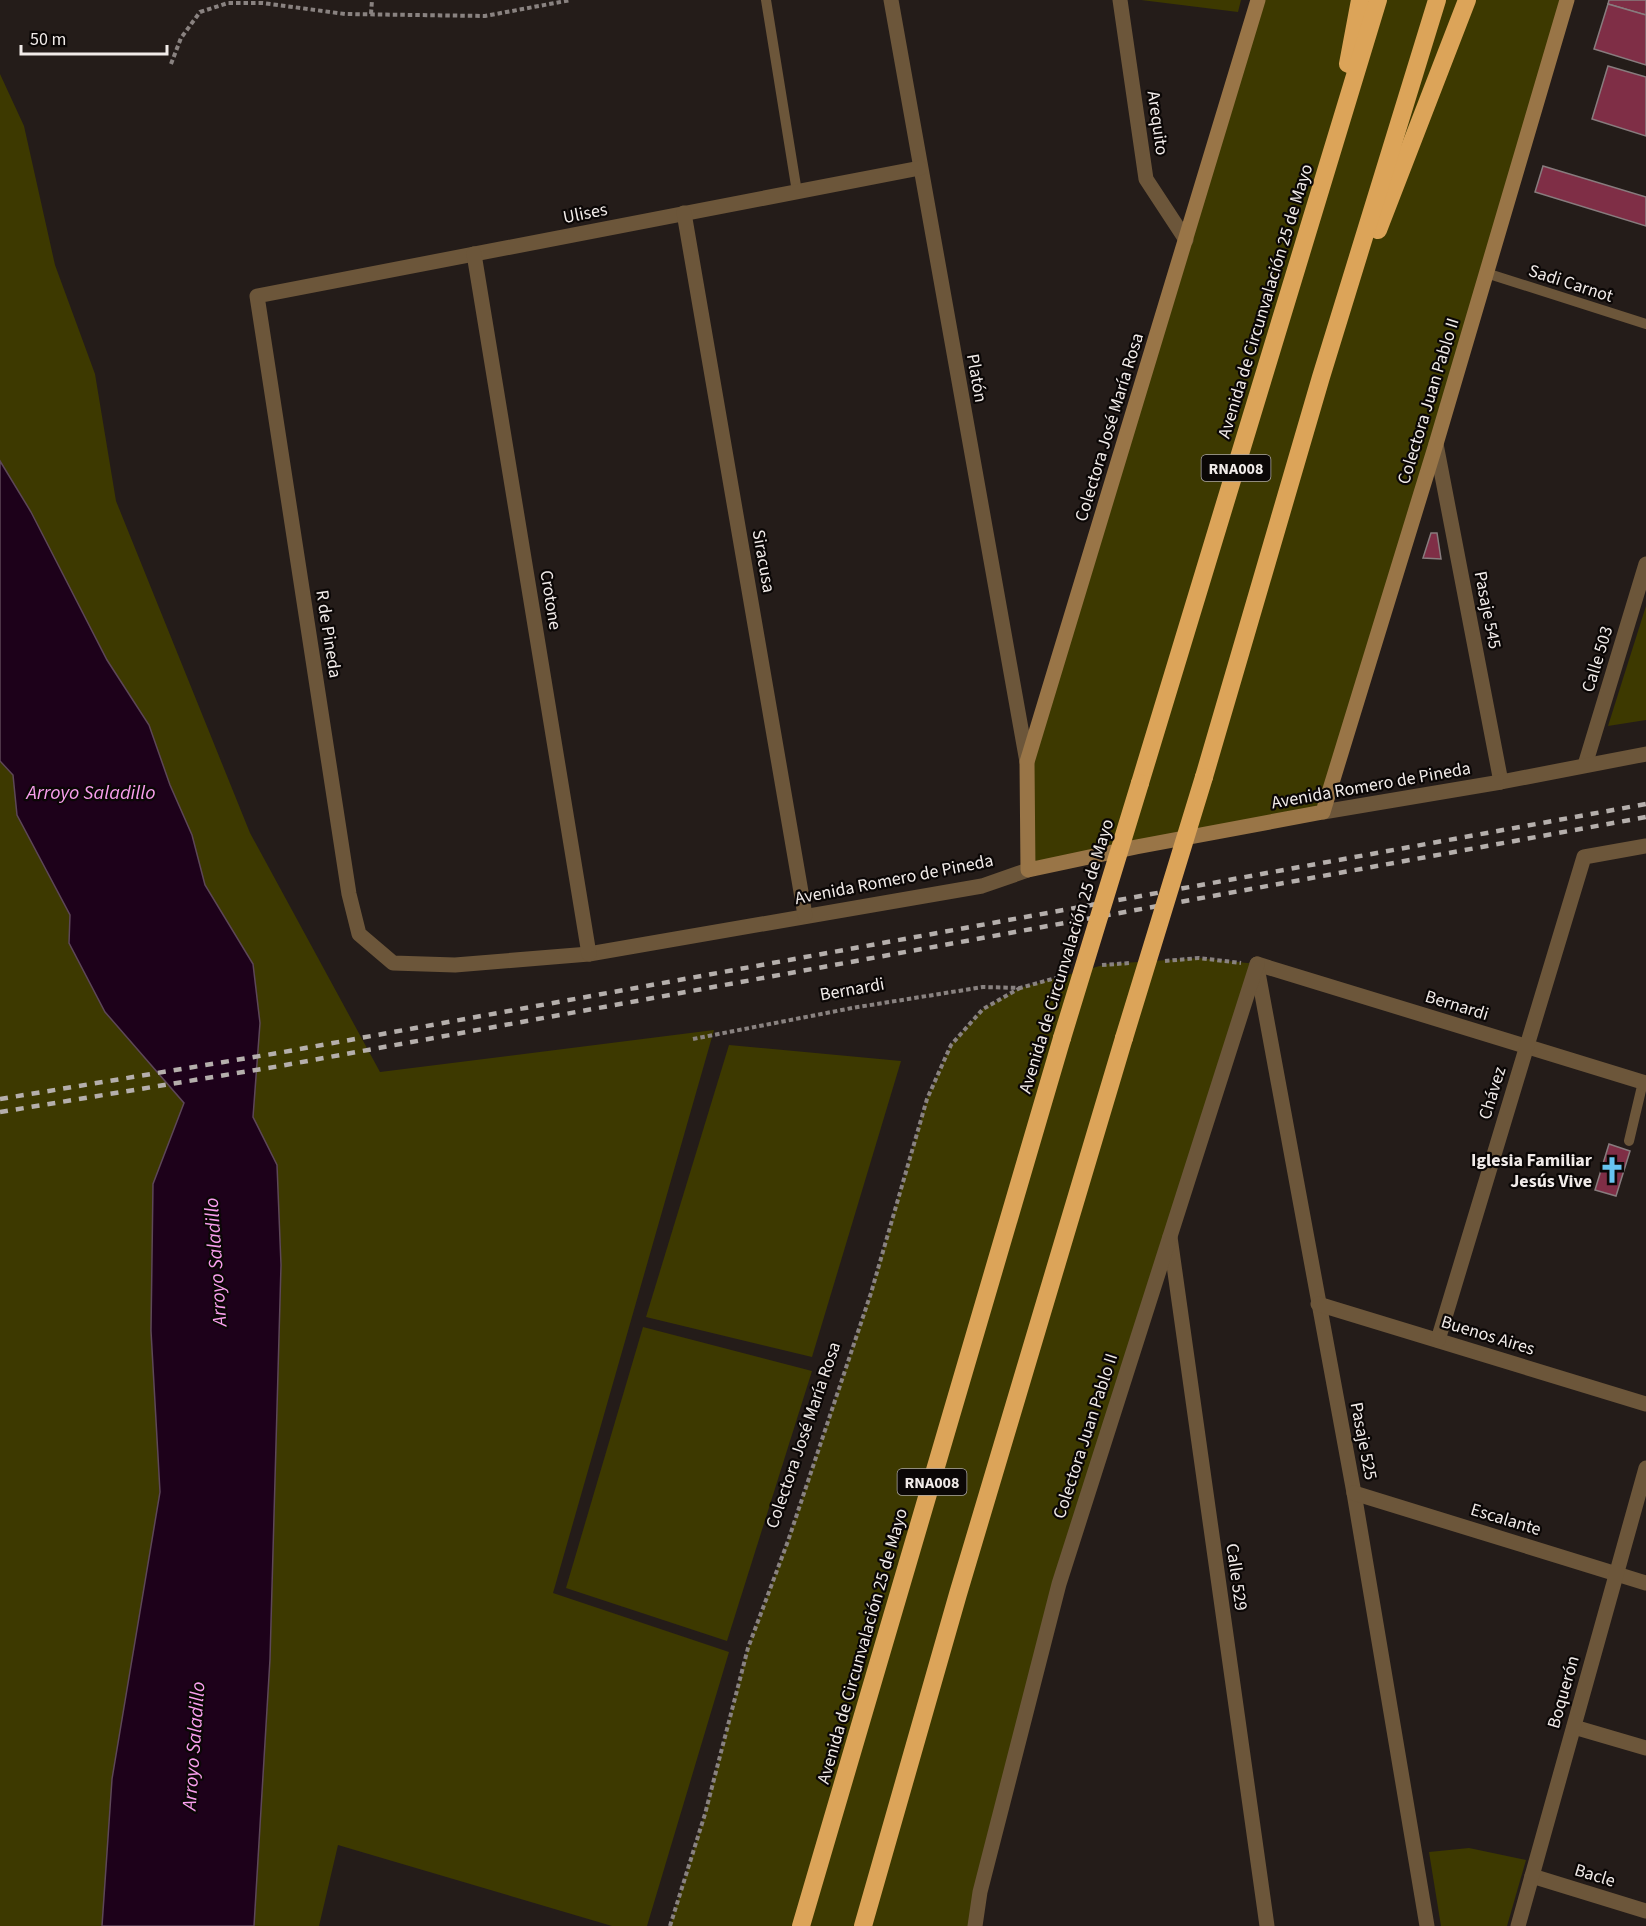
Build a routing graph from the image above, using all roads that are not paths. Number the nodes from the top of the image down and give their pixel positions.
1 (766, 0) edge
2 (891, 0) edge
3 (1120, 0) edge
4 (1257, 0) edge
5 (1360, 0) edge
6 (1378, 0) edge
7 (1437, 0) edge
8 (1467, 0) edge
9 (1567, 0) edge
10 (1331, 154) junction
11 (920, 168) junction
12 (797, 192) junction
13 (684, 213) junction
14 (1186, 240) junction
15 (474, 254) junction
16 (1486, 273) junction
17 (257, 296) joint
18 (1646, 324) edge
19 (1322, 377) junction
20 (1436, 444) junction
21 (1646, 564) edge
22 (1646, 754) edge
23 (1027, 762) junction
24 (1585, 765) junction
25 (1500, 782) junction
26 (1323, 812) junction
27 (1646, 846) edge
28 (1028, 870) junction
29 (805, 915) junction
30 (589, 954) junction
31 (393, 963) joint
32 (1257, 964) junction
33 (1527, 1047) junction
34 (1645, 1083) edge
35 (1629, 1141) dead end
36 (1170, 1233) junction
37 (1318, 1304) junction
38 (1438, 1340) junction
39 (1646, 1404) edge
40 (1646, 1468) edge
41 (1354, 1493) junction
42 (1616, 1573) junction
43 (1646, 1582) edge
44 (1574, 1727) junction
45 (1646, 1748) edge
46 (1532, 1876) junction
47 (1646, 1911) edge
48 (801, 1926) edge
49 (863, 1926) edge
50 (975, 1926) edge
51 (1267, 1926) edge
52 (1427, 1926) edge
53 (1518, 1926) edge

1 - 12 lane
2 - 11 street, Platón
3 - 14 street, Arequito
4 - 14 main road, Colectora José María Rosa
5 - 10 highway
6 - 10 highway, Avenida de Circunvalación 25 de Mayo / RNA008
7 - 19 highway, RNA008
8 - 19 highway, RNA008
9 - 16 main road, Colectora Juan Pablo II
10 - 48 highway, Avenida de Circunvalación 25 de Mayo / RNA008, bridge
11 - 12 street, Ulises
11 - 23 street, Platón
12 - 13 street, Ulises
13 - 15 street, Ulises
13 - 29 street, Siracusa
14 - 23 main road, Colectora José María Rosa
15 - 17 street, Ulises
15 - 30 street, Crotone
16 - 18 lane, Sadi Carnot
16 - 20 main road, Colectora Juan Pablo II
17 - 31 street, R de Pineda
19 - 49 highway, RNA008, bridge
20 - 25 street, Pasaje 545
20 - 26 main road, Colectora Juan Pablo II
21 - 24 street, Calle 503
22 - 24 street, Avenida Romero de Pineda
23 - 28 main road, Colectora José María Rosa
24 - 25 street, Avenida Romero de Pineda
25 - 26 street, Avenida Romero de Pineda
26 - 28 main road, Avenida Romero de Pineda
27 - 33 street, Chávez
28 - 29 street, Avenida Romero de Pineda
29 - 30 street, Avenida Romero de Pineda
30 - 31 street, Avenida Romero de Pineda
32 - 33 street, Bernardi
32 - 36 street, Colectora Juan Pablo II
32 - 37 street, Pasaje 525
33 - 34 street, Bernardi
33 - 38 street, Chávez
34 - 35 lane
36 - 50 street, Colectora Juan Pablo II
36 - 51 street, Calle 529
37 - 38 street, Buenos Aires
37 - 41 street, Pasaje 525
38 - 39 street, Buenos Aires
40 - 42 street, Boquerón
41 - 42 street, Escalante
41 - 52 street, Pasaje 525
42 - 43 street, Escalante
42 - 44 street, Boquerón
44 - 45 street
44 - 46 street, Boquerón
46 - 47 street, Bacle
46 - 53 street, Boquerón

